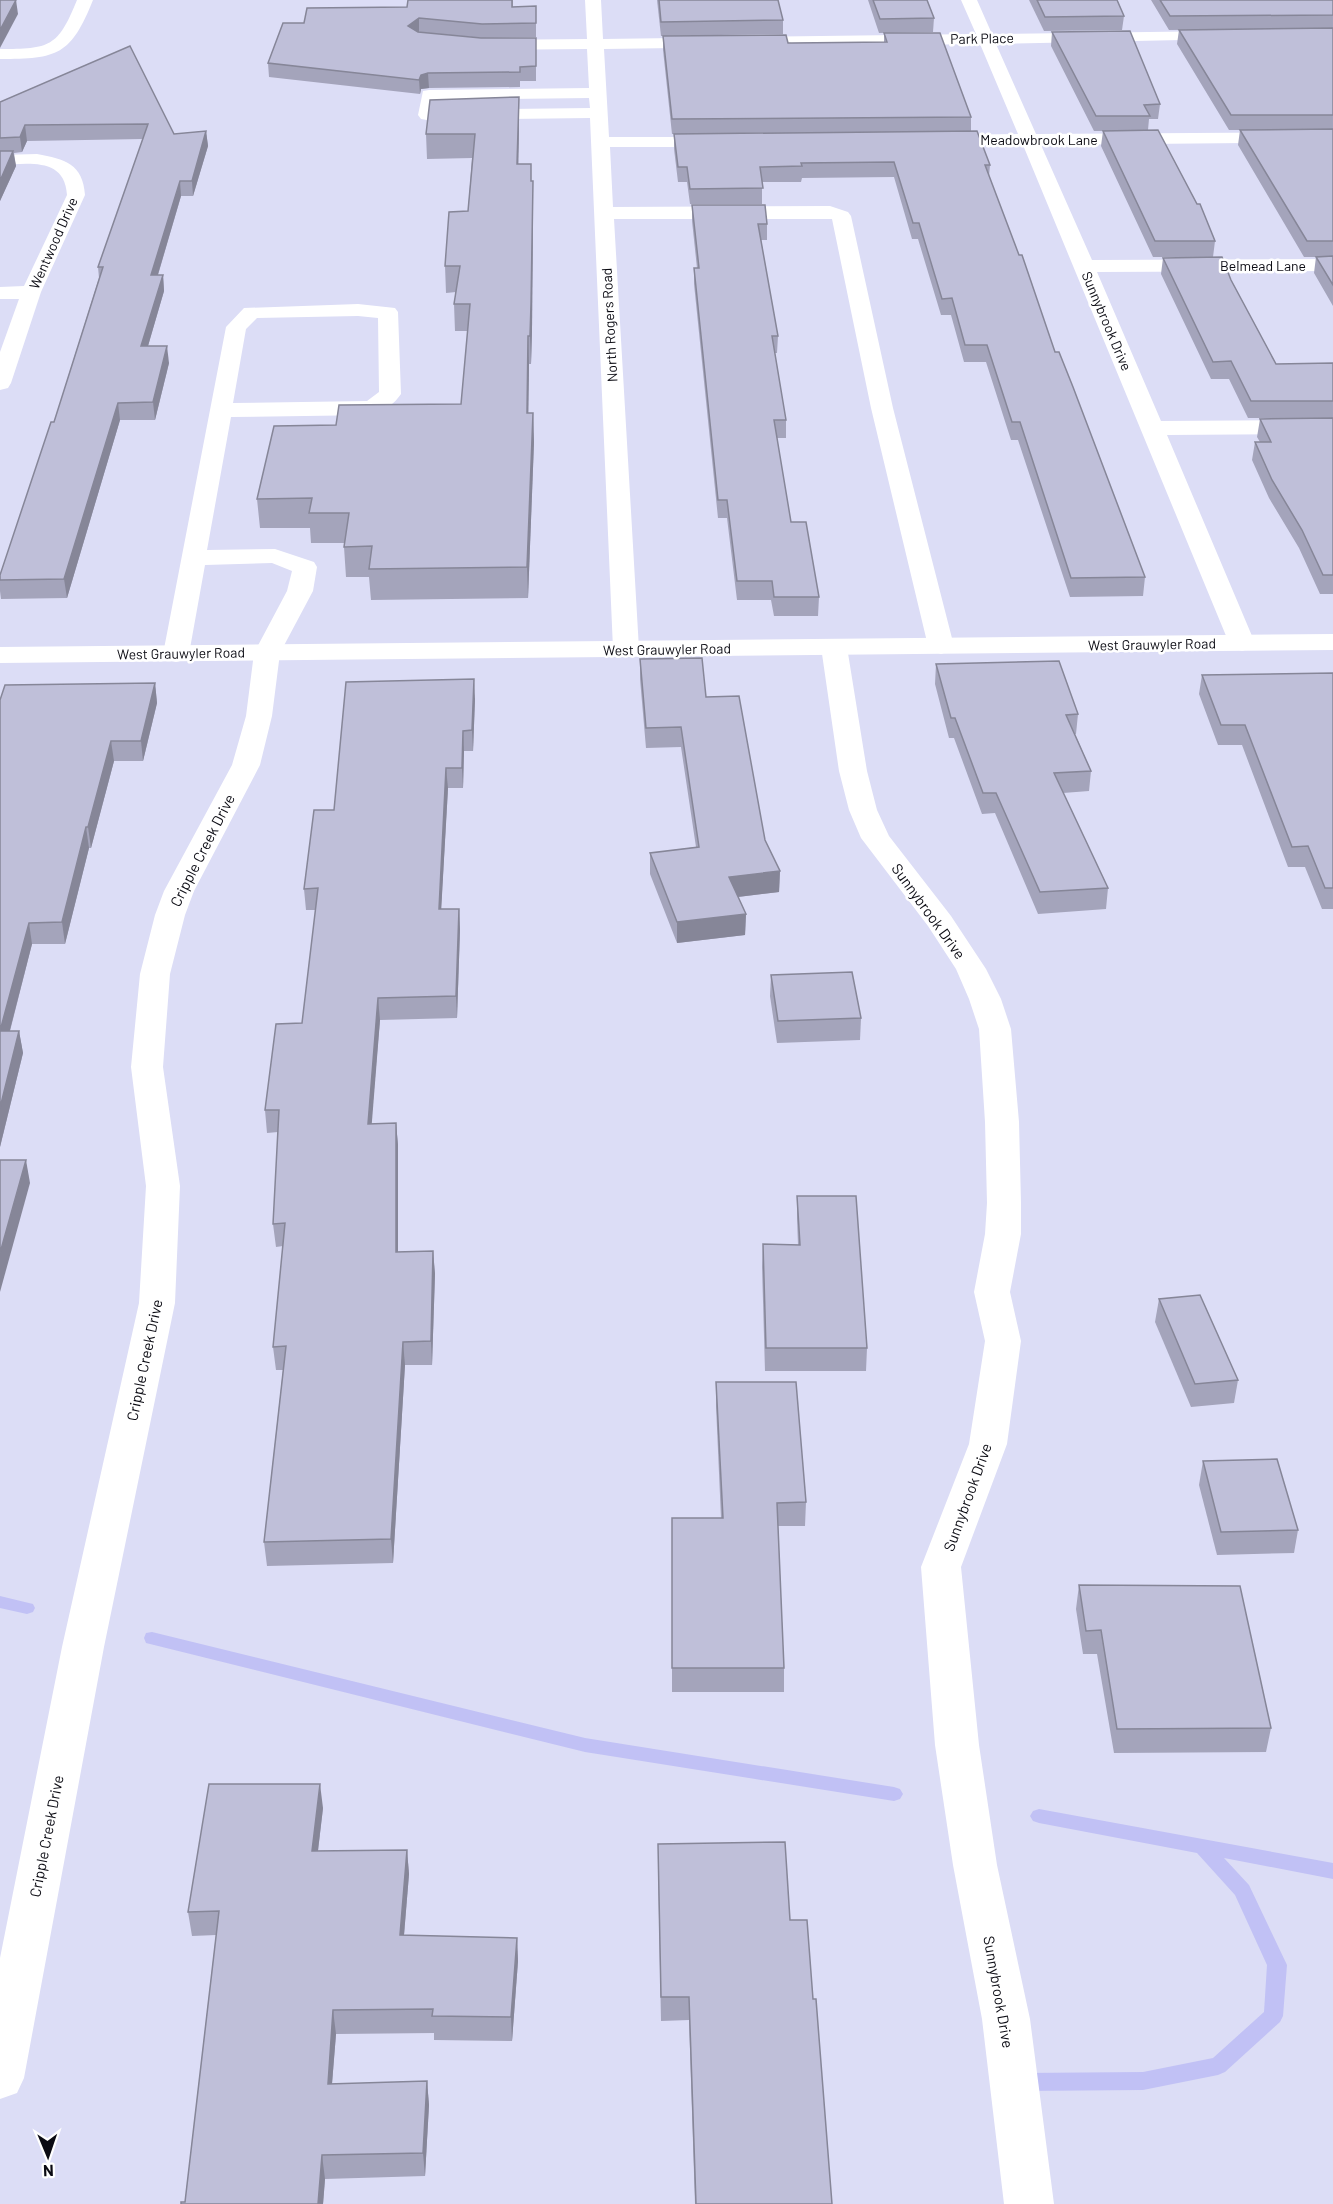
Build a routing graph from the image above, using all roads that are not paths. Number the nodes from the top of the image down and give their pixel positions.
1 (85, 0) edge
2 (593, 0) edge
3 (969, 0) edge
4 (1237, 36) edge
5 (986, 38) junction
6 (595, 42) junction
7 (471, 44) edge
8 (0, 54) edge
9 (598, 103) junction
10 (1333, 137) edge
11 (1030, 139) junction
12 (923, 140) edge
13 (732, 141) edge
14 (600, 142) junction
15 (0, 160) edge
16 (604, 213) junction
17 (1333, 265) edge
18 (1085, 266) junction
19 (31, 292) junction
20 (0, 293) edge
21 (0, 383) edge
22 (220, 410) junction
23 (1333, 427) edge
24 (1152, 428) junction
25 (193, 558) junction
26 (1333, 642) edge
27 (1242, 643) junction
28 (941, 646) junction
29 (834, 647) junction
30 (626, 649) junction
31 (267, 653) junction
32 (176, 654) junction
33 (0, 655) edge
34 (0, 2078) edge
35 (1029, 2204) edge

1 - 8 street
2 - 6 street, North Rogers Road
3 - 5 street, Sunnybrook Drive
4 - 5 street, Park Place
5 - 6 street, Park Place
5 - 11 street, Sunnybrook Drive
6 - 7 street, Park Place
6 - 9 street, North Rogers Road
9 - 9 street
9 - 14 street, North Rogers Road
10 - 11 street, Meadowbrook Lane
11 - 12 street, Meadowbrook Lane
11 - 18 street, Sunnybrook Drive
13 - 14 street
14 - 16 street, North Rogers Road
15 - 19 street, Wentwood Drive
16 - 28 street
16 - 30 street, North Rogers Road
17 - 18 street, Belmead Lane
18 - 24 street, Sunnybrook Drive
19 - 20 street
19 - 21 street, Wentwood Drive
22 - 22 street
22 - 25 street
23 - 24 street
24 - 27 street, Sunnybrook Drive
25 - 31 street
25 - 32 street
26 - 27 street, West Grauwyler Road
27 - 28 street, West Grauwyler Road
28 - 29 street, West Grauwyler Road
29 - 30 street, West Grauwyler Road
29 - 35 street, Sunnybrook Drive
30 - 31 street, West Grauwyler Road
31 - 32 street, West Grauwyler Road
31 - 34 street, Cripple Creek Drive
32 - 33 street, West Grauwyler Road

